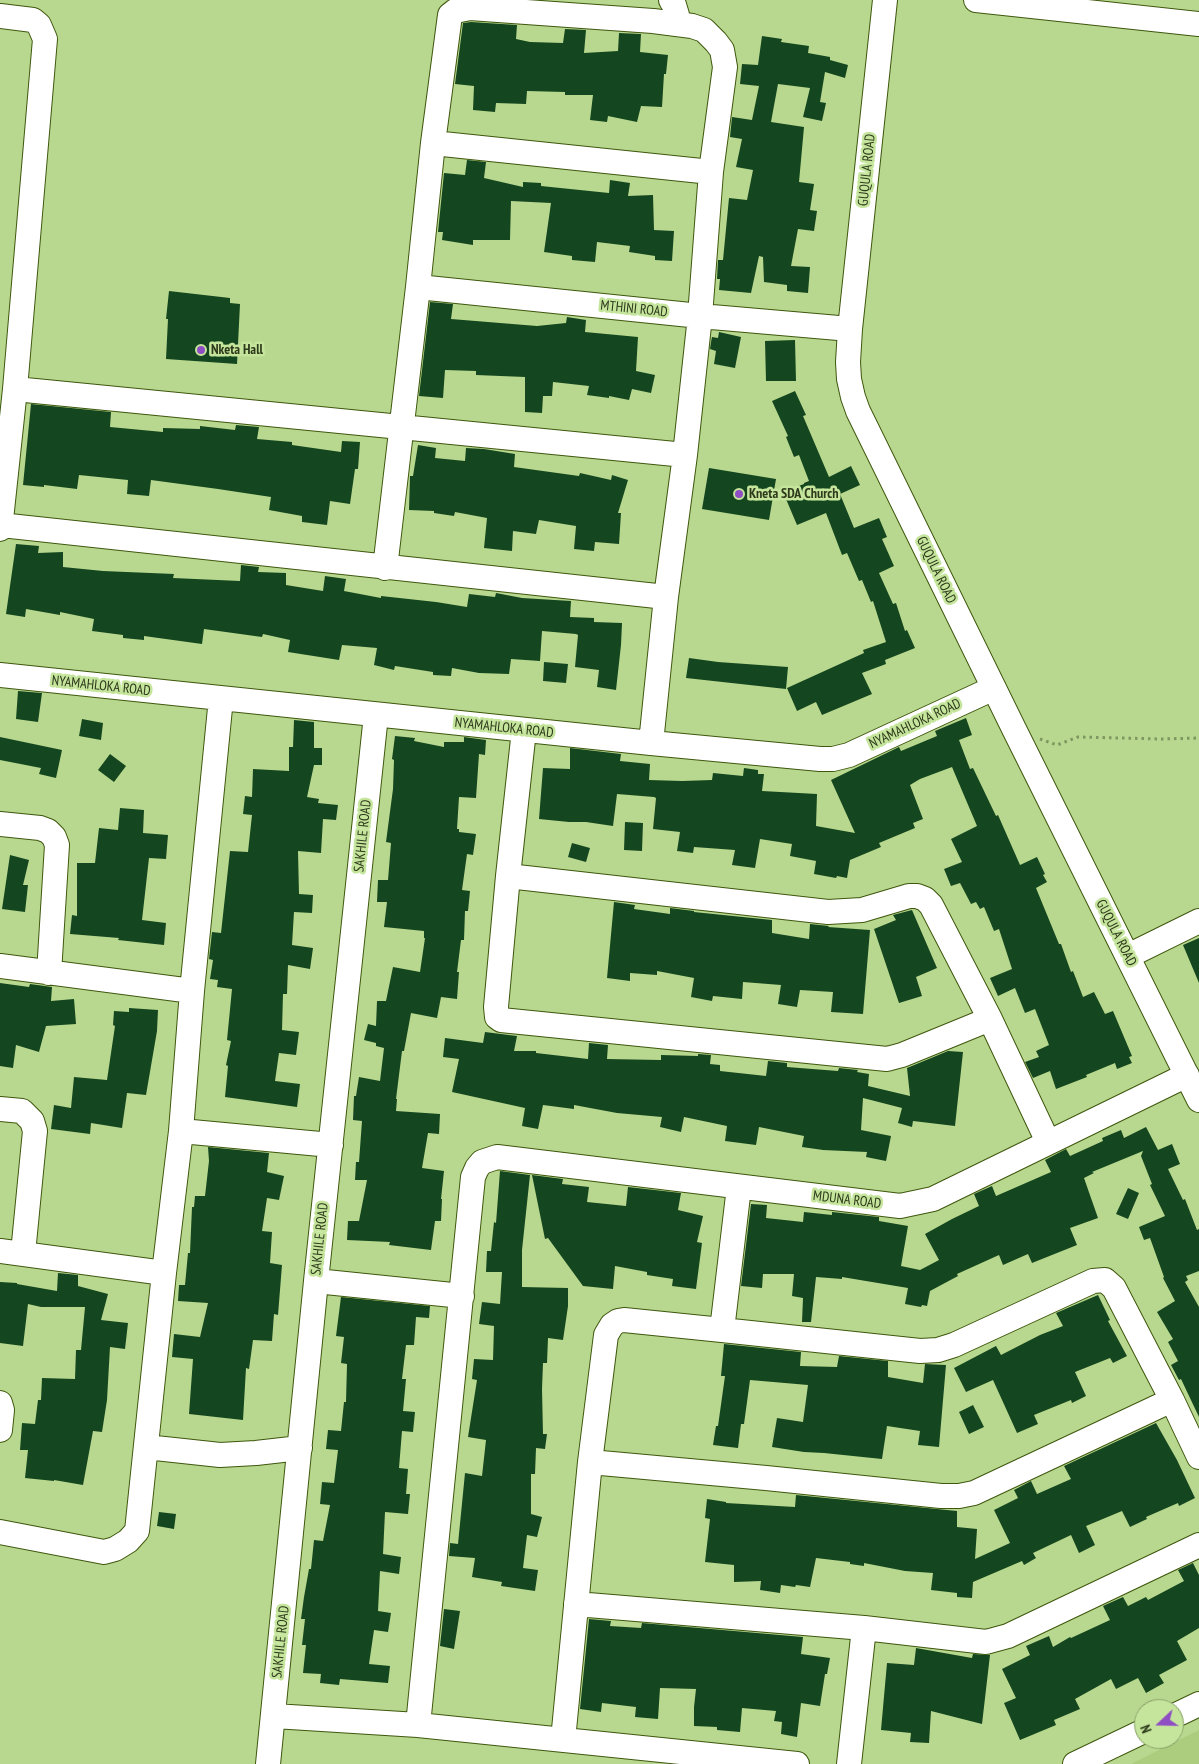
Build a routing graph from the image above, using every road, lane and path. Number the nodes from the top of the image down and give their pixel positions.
1 (671, 0) edge
2 (885, 0) edge
3 (976, 0) edge
4 (662, 15) edge
5 (0, 16) edge
6 (1199, 24) edge
7 (433, 143) junction
8 (711, 172) junction
9 (418, 287) junction
10 (700, 316) junction
11 (850, 329) junction
12 (15, 389) junction
13 (403, 427) junction
14 (686, 455) junction
15 (0, 525) edge
16 (0, 529) edge
17 (386, 568) junction
18 (666, 597) junction
19 (0, 675) edge
20 (994, 688) junction
21 (222, 698) junction
22 (376, 715) junction
23 (1014, 729) junction
24 (524, 730) junction
25 (1199, 738) edge
26 (651, 743) junction
27 (0, 824) edge
28 (508, 876) junction
29 (1199, 921) edge
30 (1128, 956) junction
31 (0, 966) edge
32 (50, 973) junction
33 (192, 991) junction
34 (990, 1019) junction
35 (1187, 1076) junction
36 (1199, 1100) edge
37 (0, 1109) edge
38 (181, 1131) junction
39 (1048, 1142) junction
40 (331, 1145) junction
41 (739, 1186) junction
42 (11, 1252) edge
43 (164, 1273) junction
44 (316, 1281) junction
45 (462, 1296) junction
46 (722, 1330) junction
47 (1172, 1400) junction
48 (0, 1403) edge
49 (0, 1430) edge
50 (146, 1447) junction
51 (300, 1448) junction
52 (1199, 1457) edge
53 (590, 1462) junction
54 (0, 1532) edge
55 (1199, 1545) edge
56 (576, 1604) junction
57 (864, 1628) junction
58 (1199, 1704) edge
59 (1184, 1711) edge
60 (274, 1716) junction
61 (418, 1725) junction
62 (1134, 1736) edge
63 (563, 1740) junction
64 (268, 1764) edge
65 (797, 1764) edge
66 (849, 1764) edge
67 (1075, 1764) edge

1 - 4 street
2 - 11 street, GUQULA ROAD
3 - 6 street
4 - 7 street
4 - 8 street
5 - 12 street
7 - 8 street
7 - 9 street
8 - 10 street
9 - 10 street, MTHINI ROAD
9 - 13 street
10 - 11 street, MTHINI ROAD
10 - 14 street
11 - 20 street, GUQULA ROAD
12 - 13 street
12 - 15 street
13 - 14 street
13 - 17 street
14 - 18 street
15 - 16 street
15 - 17 street
17 - 18 street
18 - 26 street
19 - 21 street, NYAMAHLOKA ROAD
20 - 23 street, GUQULA ROAD
20 - 26 street, NYAMAHLOKA ROAD
21 - 22 street, NYAMAHLOKA ROAD
21 - 33 street
22 - 24 street, NYAMAHLOKA ROAD
22 - 40 street, SAKHILE ROAD
23 - 25 path
23 - 30 street, GUQULA ROAD
24 - 26 street, NYAMAHLOKA ROAD
24 - 28 street
27 - 32 street
28 - 34 street
28 - 34 street
29 - 30 street
30 - 35 street, GUQULA ROAD
31 - 32 street
32 - 33 street
33 - 38 street
34 - 39 street
35 - 36 street, GUQULA ROAD
35 - 39 street, MDUNA ROAD
37 - 42 street
38 - 40 street
38 - 43 street
39 - 41 street, MDUNA ROAD
40 - 44 street, SAKHILE ROAD
41 - 45 street, MDUNA ROAD
41 - 46 street
42 - 43 street
43 - 50 street
44 - 45 street
44 - 51 street, SAKHILE ROAD
45 - 61 street
46 - 47 street
46 - 53 street
47 - 52 street
47 - 53 street
48 - 49 street
50 - 51 street
50 - 54 street
51 - 60 street, SAKHILE ROAD
53 - 56 street
55 - 57 street
56 - 57 street
56 - 63 street
57 - 66 street
58 - 59 street
60 - 61 street
60 - 64 street, SAKHILE ROAD
61 - 63 street
62 - 67 street
63 - 65 street

